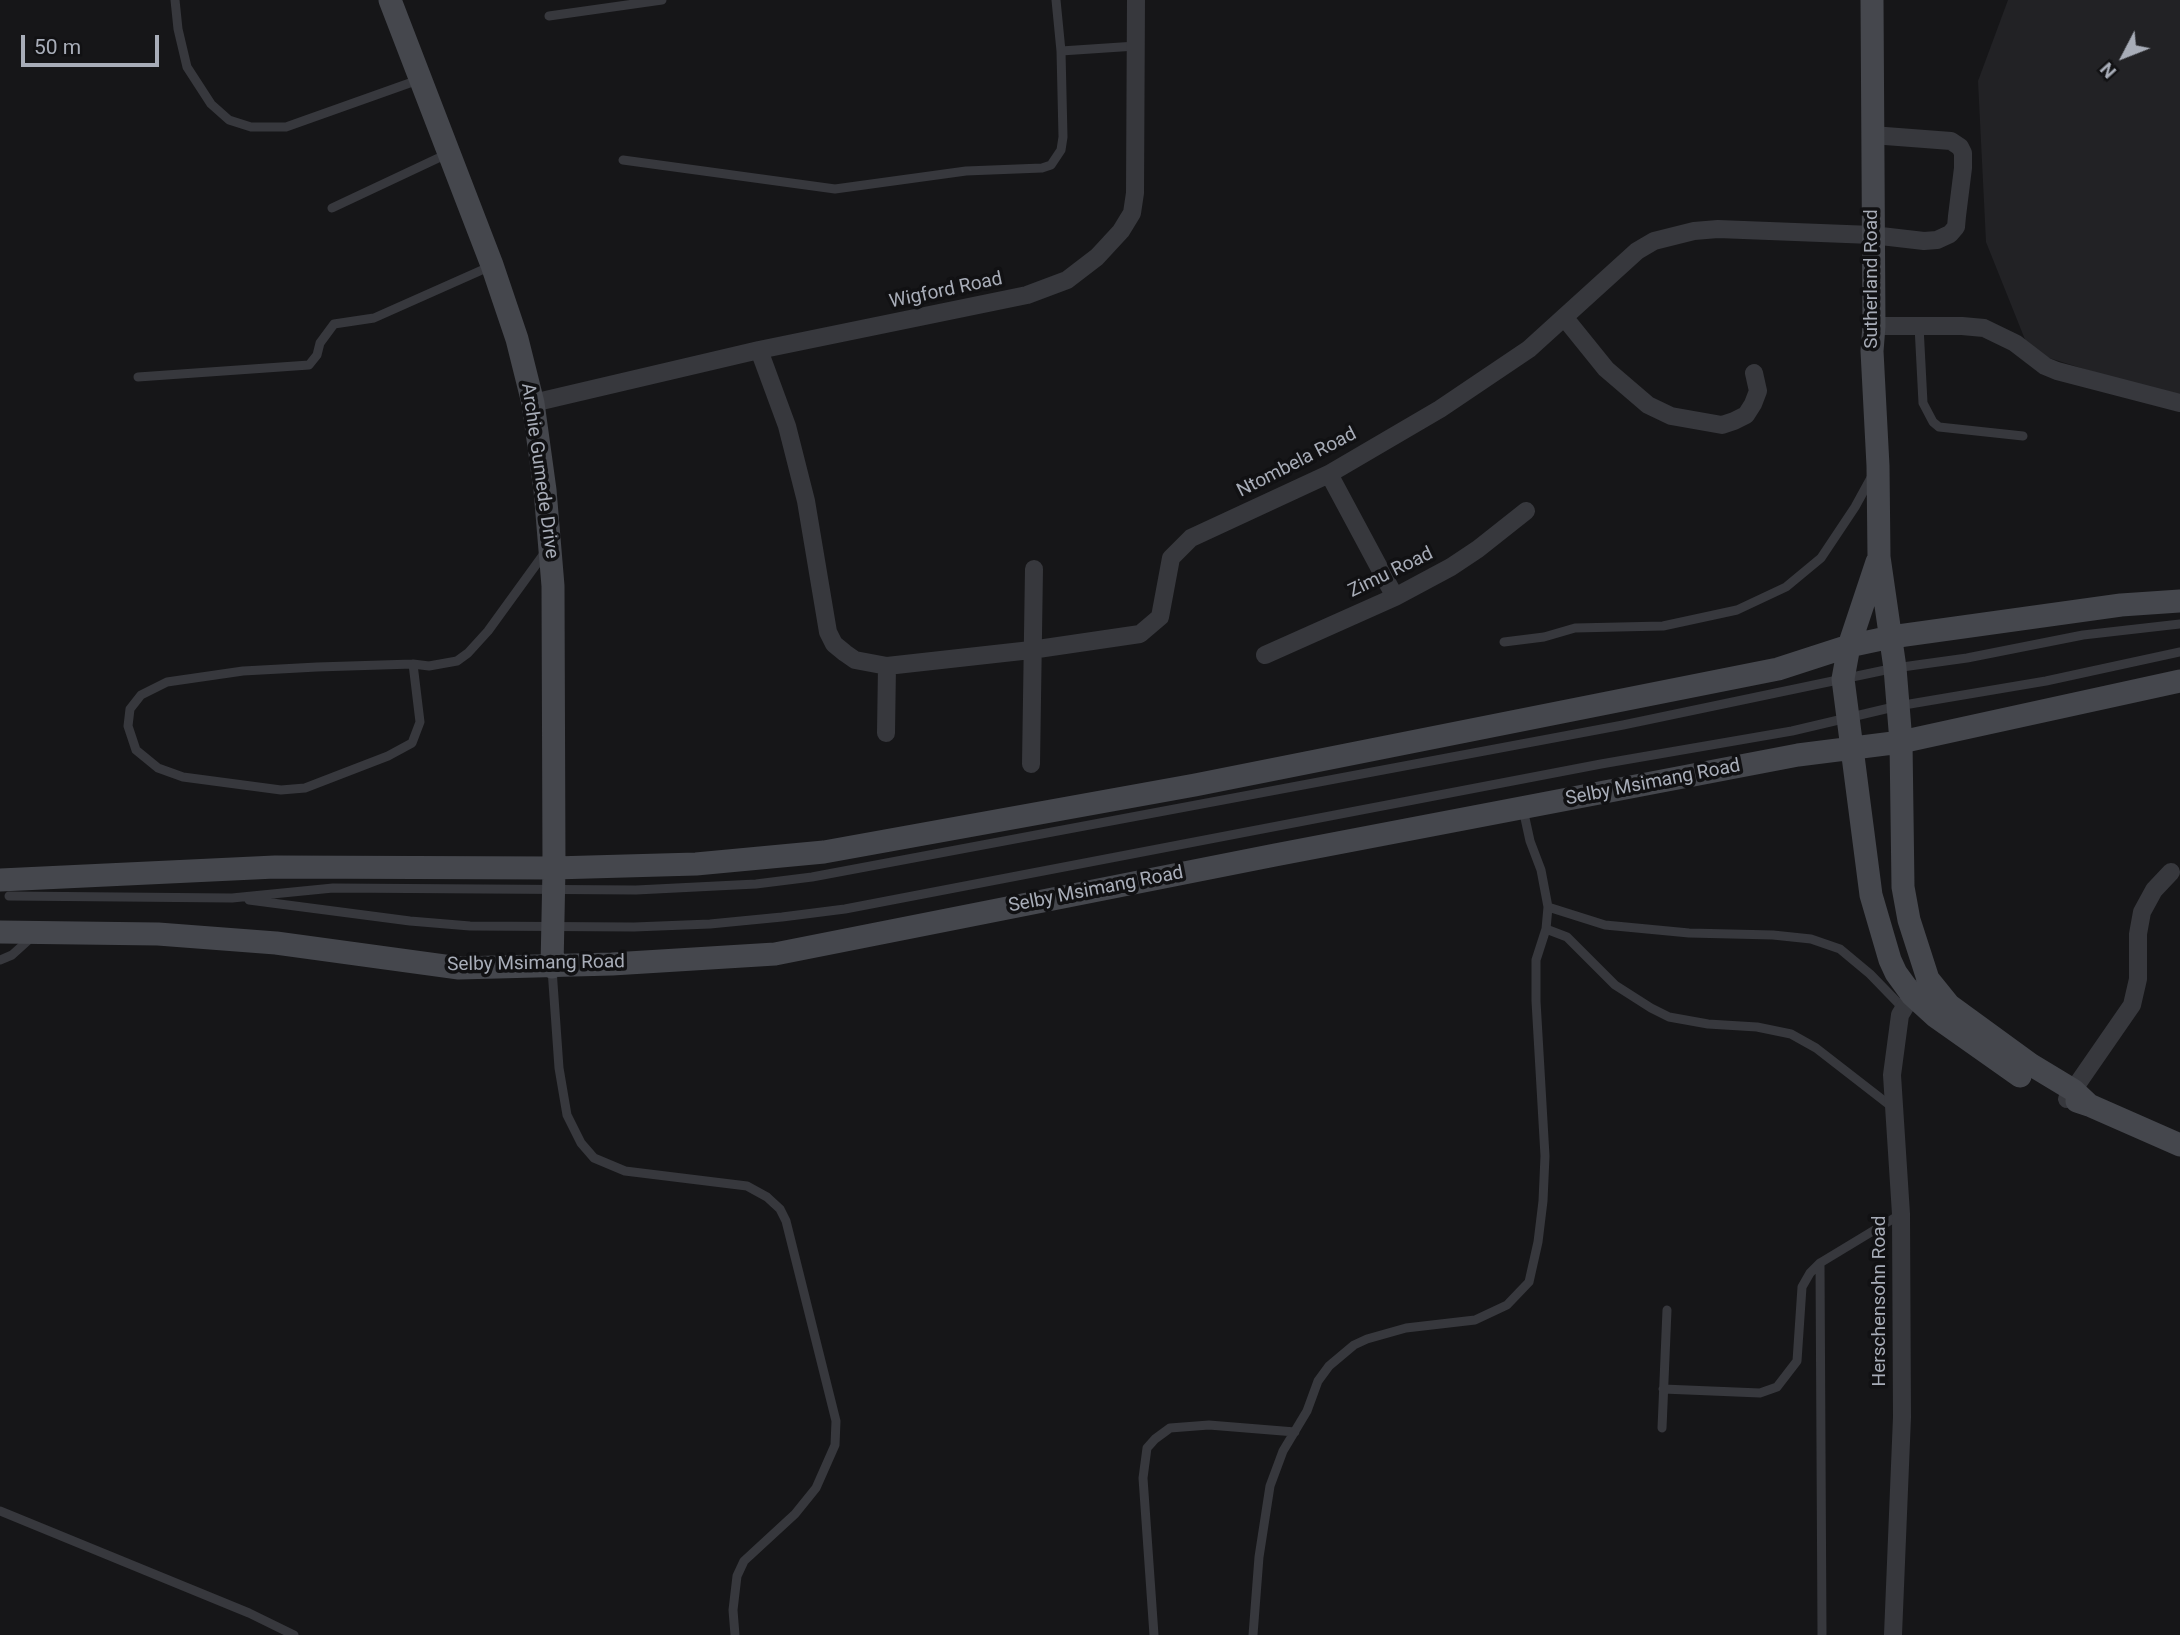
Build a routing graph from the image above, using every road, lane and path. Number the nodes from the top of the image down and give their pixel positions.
1 (175, 0) edge
2 (390, 0) edge
3 (662, 0) edge
4 (1056, 0) edge
5 (1136, 0) edge
6 (1872, 0) edge
7 (549, 16) dead end
8 (1136, 46) junction
9 (1061, 51) junction
10 (421, 79) junction
11 (1872, 135) junction
12 (451, 152) junction
13 (623, 160) dead end
14 (332, 208) dead end
15 (1872, 235) junction
16 (492, 265) junction
17 (1564, 317) junction
18 (1874, 326) junction
19 (1919, 326) junction
20 (759, 350) junction
21 (1755, 373) dead end
22 (138, 377) dead end
23 (2180, 403) edge
24 (533, 404) junction
25 (2023, 436) dead end
26 (1878, 466) junction
27 (1329, 474) junction
28 (1527, 512) dead end
29 (550, 544) junction
30 (1879, 557) junction
31 (1034, 569) dead end
32 (1395, 597) junction
33 (2180, 601) edge
34 (2180, 624) edge
35 (1891, 637) junction
36 (1504, 642) dead end
37 (1849, 646) junction
38 (1031, 650) junction
39 (2180, 652) edge
40 (1265, 655) dead end
41 (412, 664) junction
42 (887, 666) junction
43 (1895, 668) junction
44 (1843, 679) junction
45 (2180, 681) edge
46 (1898, 706) junction
47 (1848, 717) junction
48 (886, 733) dead end
49 (1901, 742) junction
50 (1852, 750) junction
51 (1031, 764) dead end
52 (1522, 808) junction
53 (2171, 873) dead end
54 (554, 879) junction
55 (4, 888) edge
56 (232, 898) junction
57 (1548, 906) junction
58 (553, 926) junction
59 (1546, 929) junction
60 (0, 932) edge
61 (37, 933) junction
62 (0, 960) edge
63 (552, 967) junction
64 (1914, 994) junction
65 (2076, 1098) junction
66 (1894, 1108) junction
67 (2180, 1145) edge
68 (1901, 1214) junction
69 (1820, 1263) junction
70 (1667, 1310) dead end
71 (1662, 1389) junction
72 (1662, 1428) dead end
73 (1295, 1432) junction
74 (0, 1511) edge
75 (294, 1635) edge
76 (736, 1635) edge
77 (1154, 1635) edge
78 (1253, 1635) edge
79 (1822, 1635) edge
80 (1893, 1635) edge

1 - 10 lane
2 - 10 main road, Archie Gumede Drive
3 - 7 lane
4 - 9 lane
5 - 8 street, Wigford Road
6 - 11 main road, Sutherland Road
8 - 9 lane
8 - 20 street, Wigford Road
9 - 13 lane
10 - 12 main road, Archie Gumede Drive
11 - 15 main road, Sutherland Road
11 - 15 street, Ntombela Road
12 - 14 lane
12 - 16 main road, Archie Gumede Drive
15 - 17 street, Ntombela Road
15 - 18 main road, Sutherland Road
16 - 22 lane
16 - 24 main road, Archie Gumede Drive
17 - 21 street
17 - 27 street, Ntombela Road
18 - 19 street
18 - 26 main road, Sutherland Road
19 - 23 street
19 - 25 lane
20 - 24 street, Wigford Road
20 - 42 street, Ntombela Road
24 - 29 main road, Archie Gumede Drive
26 - 30 main road, Sutherland Road
26 - 36 lane
27 - 32 street
27 - 38 street, Ntombela Road
28 - 32 street, Zimu Road
29 - 41 lane
29 - 54 main road, Archie Gumede Drive
30 - 35 main road
30 - 37 main road
31 - 38 street
32 - 40 street, Zimu Road
33 - 35 main road
34 - 43 lane
35 - 37 main road
35 - 43 main road
37 - 44 main road
37 - 54 main road
38 - 42 street, Ntombela Road
38 - 51 street
39 - 46 lane
41 - 41 lane
42 - 48 street
43 - 44 lane
43 - 46 main road
44 - 47 main road
44 - 54 lane
45 - 49 main road, Selby Msimang Road
46 - 47 lane
46 - 49 main road
47 - 50 main road
47 - 58 lane
49 - 50 main road, Selby Msimang Road
49 - 64 main road
50 - 52 main road, Selby Msimang Road
50 - 64 main road
52 - 57 lane
52 - 63 main road, Selby Msimang Road
53 - 65 street
54 - 55 main road
54 - 56 lane
54 - 58 main road, Archie Gumede Drive
55 - 56 lane
56 - 58 lane
57 - 59 lane
57 - 64 lane
58 - 63 main road, Archie Gumede Drive
59 - 66 lane
59 - 73 lane
60 - 61 main road, Selby Msimang Road
61 - 62 lane
61 - 63 main road, Selby Msimang Road
63 - 76 lane
64 - 65 main road
64 - 66 street, Herschensohn Road
65 - 67 main road
66 - 68 street, Herschensohn Road
68 - 69 lane
68 - 80 street, Herschensohn Road
69 - 71 lane
69 - 79 lane
70 - 71 lane
71 - 72 lane
73 - 77 lane
73 - 78 lane
74 - 75 lane

